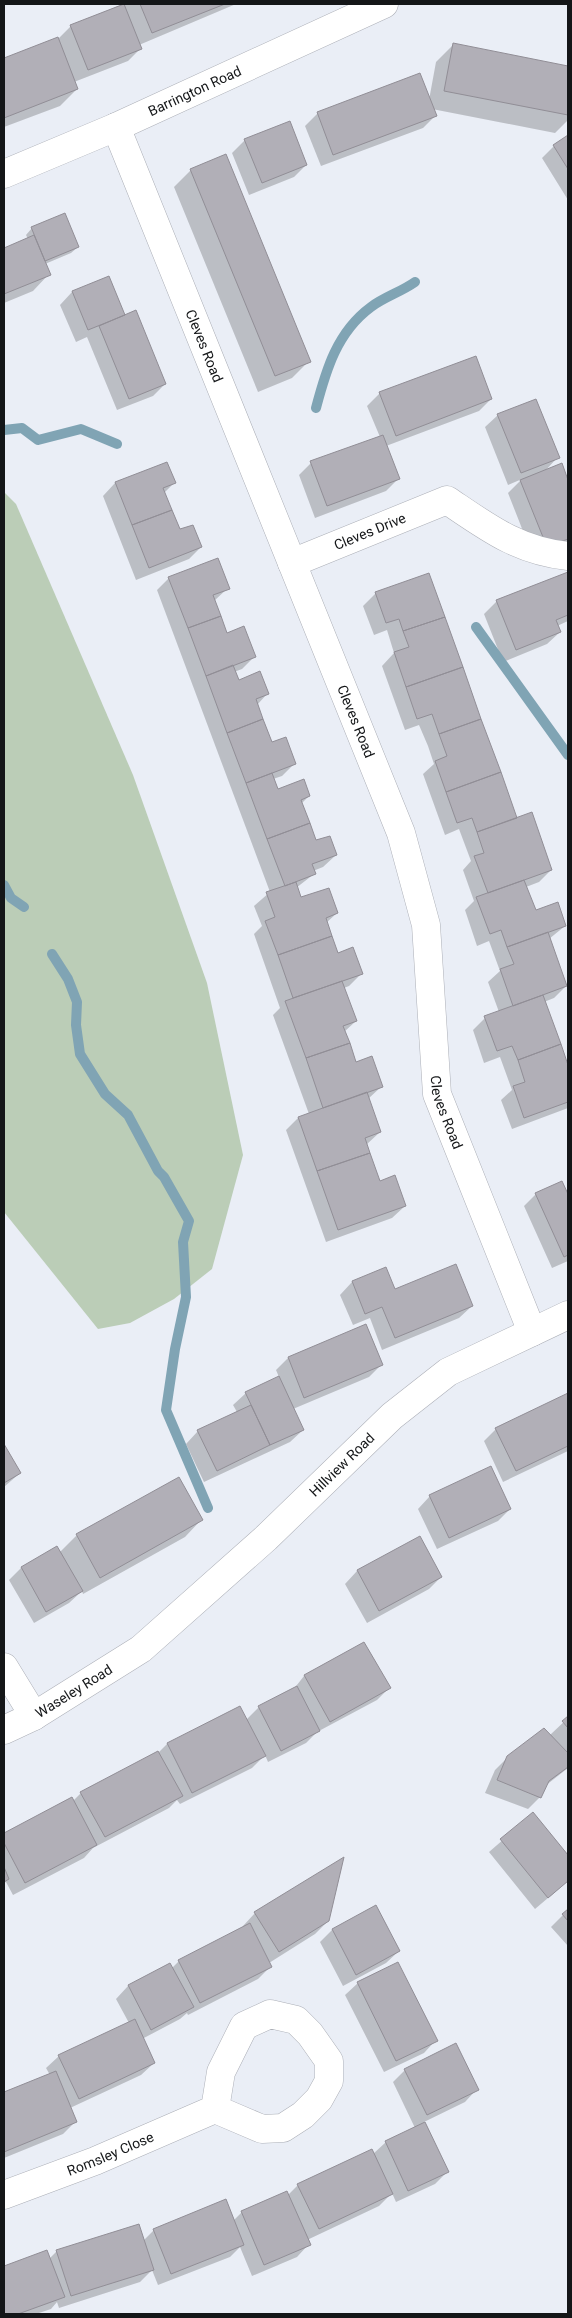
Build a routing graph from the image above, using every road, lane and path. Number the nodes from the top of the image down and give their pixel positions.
1 (384, 4) edge
2 (116, 127) junction
3 (4, 174) edge
4 (568, 556) edge
5 (292, 564) junction
6 (568, 1315) edge
7 (532, 1332) junction
8 (141, 1649) joint
9 (4, 1667) edge
10 (34, 1716) junction
11 (4, 1730) edge
12 (215, 2109) junction
13 (4, 2195) edge

1 - 2 street, Barrington Road
2 - 3 street, Barrington Road
2 - 5 street, Cleves Road
4 - 5 street, Cleves Drive
5 - 7 street, Cleves Road
6 - 7 street, Hillview Road
7 - 8 street, Hillview Road
8 - 10 street, Waseley Road
9 - 10 street
10 - 11 street, Waseley Road
12 - 12 street
12 - 13 street, Romsley Close

